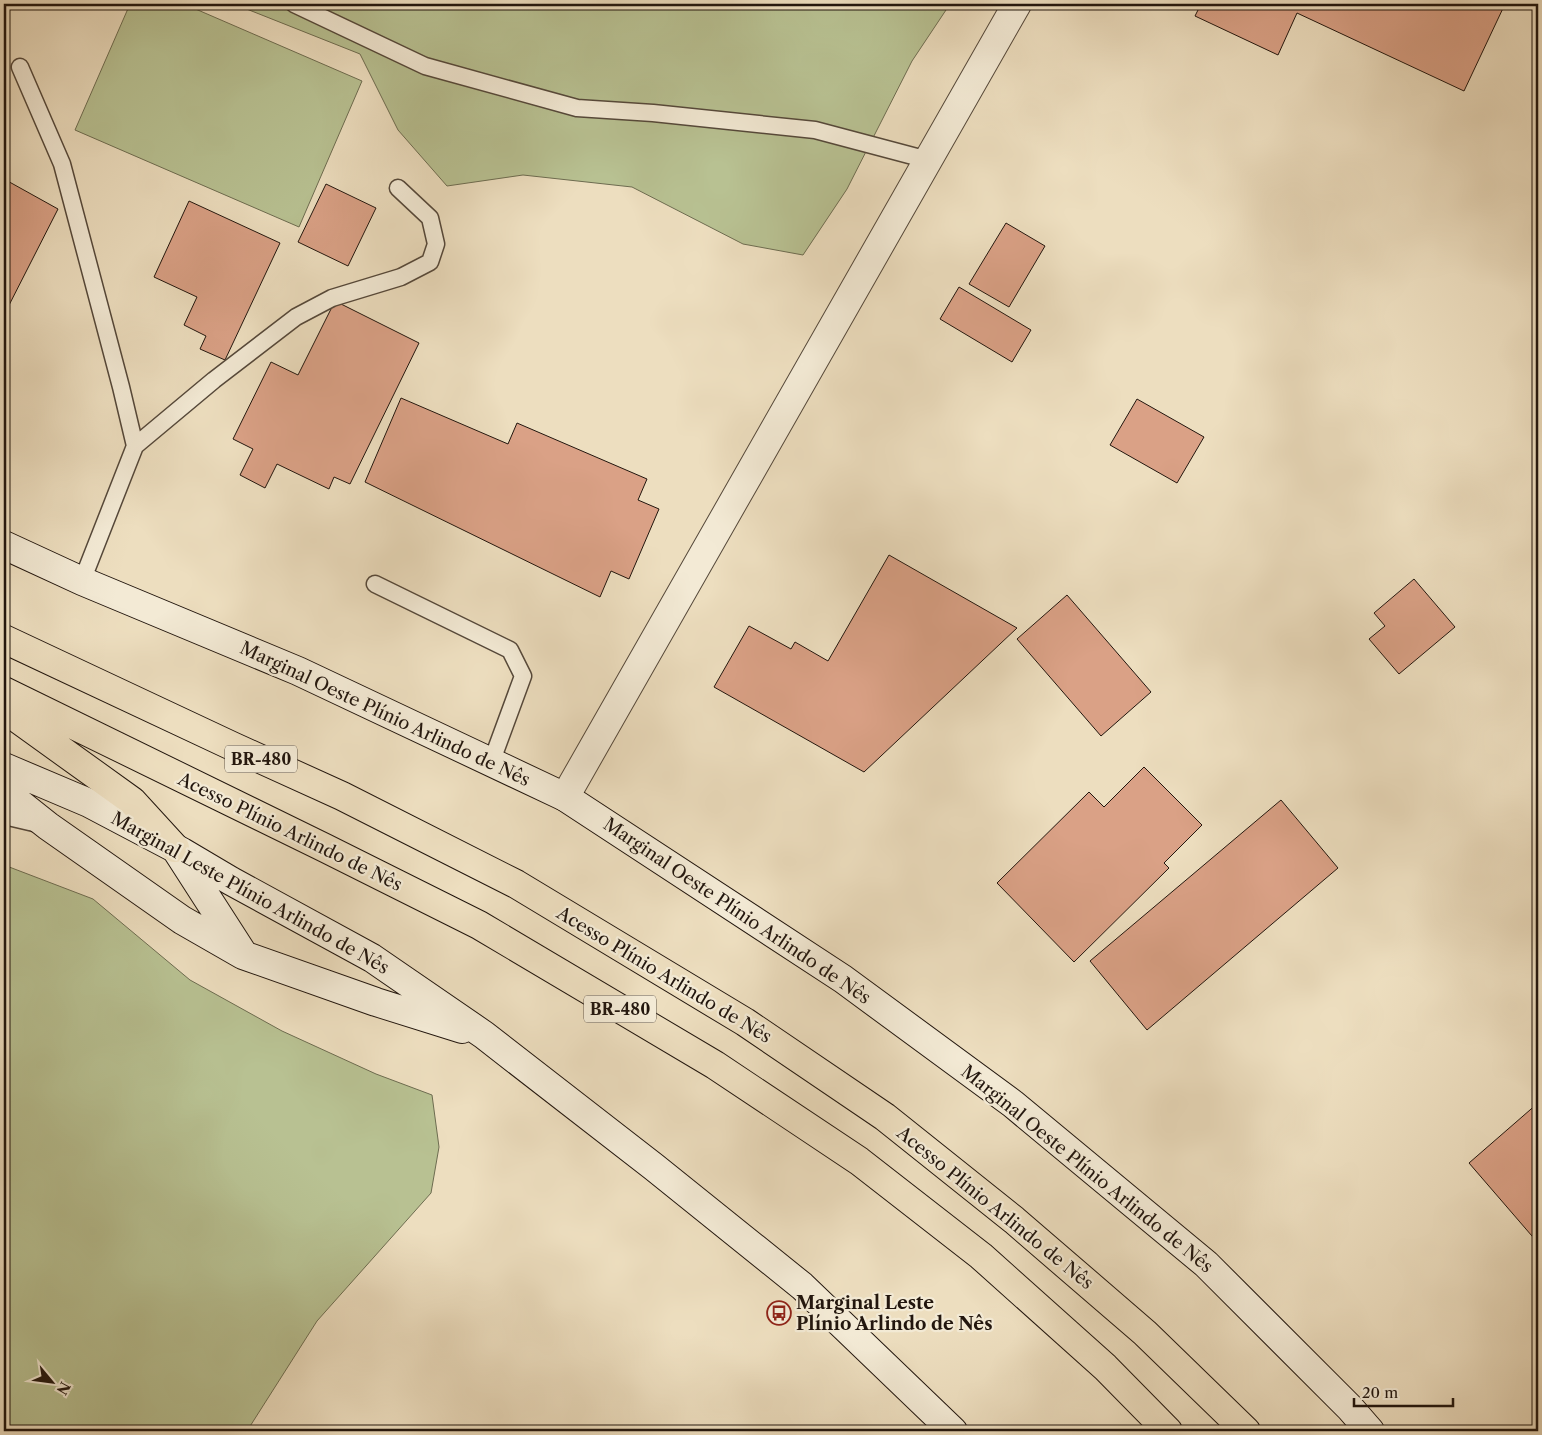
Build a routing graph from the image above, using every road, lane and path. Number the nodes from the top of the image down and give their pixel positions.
1 (294, 4) edge
2 (1017, 4) edge
3 (20, 67) dead end
4 (928, 160) junction
5 (398, 188) dead end
6 (135, 446) junction
7 (4, 545) edge
8 (82, 581) junction
9 (375, 584) dead end
10 (4, 639) edge
11 (4, 691) edge
12 (4, 709) edge
13 (491, 762) junction
14 (4, 767) edge
15 (4, 791) edge
16 (565, 797) junction
17 (4, 816) edge
18 (48, 826) junction
19 (175, 848) junction
20 (243, 955) junction
21 (487, 1037) junction
22 (952, 1431) edge
23 (1168, 1431) edge
24 (1246, 1431) edge
25 (1370, 1431) edge

1 - 4 lane
2 - 4 main road
3 - 6 lane
4 - 16 main road
5 - 6 lane
6 - 8 lane
7 - 8 main road, Marginal Oeste Plínio Arlindo de Nês
8 - 13 main road, Marginal Oeste Plínio Arlindo de Nês
9 - 13 lane
10 - 24 highway, Acesso Plínio Arlindo de Nês / BR-480
11 - 23 highway, Acesso Plínio Arlindo de Nês / BR-480
12 - 19 highway
13 - 16 main road, Marginal Oeste Plínio Arlindo de Nês
14 - 19 main road, Marginal Leste Plínio Arlindo de Nês
15 - 18 main road, Marginal Leste Plínio Arlindo de Nês
16 - 25 main road, Marginal Oeste Plínio Arlindo de Nês
17 - 18 lane
18 - 20 main road, Marginal Leste Plínio Arlindo de Nês
19 - 20 main road
19 - 21 main road, Marginal Leste Plínio Arlindo de Nês
20 - 21 main road, Marginal Leste Plínio Arlindo de Nês
21 - 22 main road, Marginal Leste Plínio Arlindo de Nês

